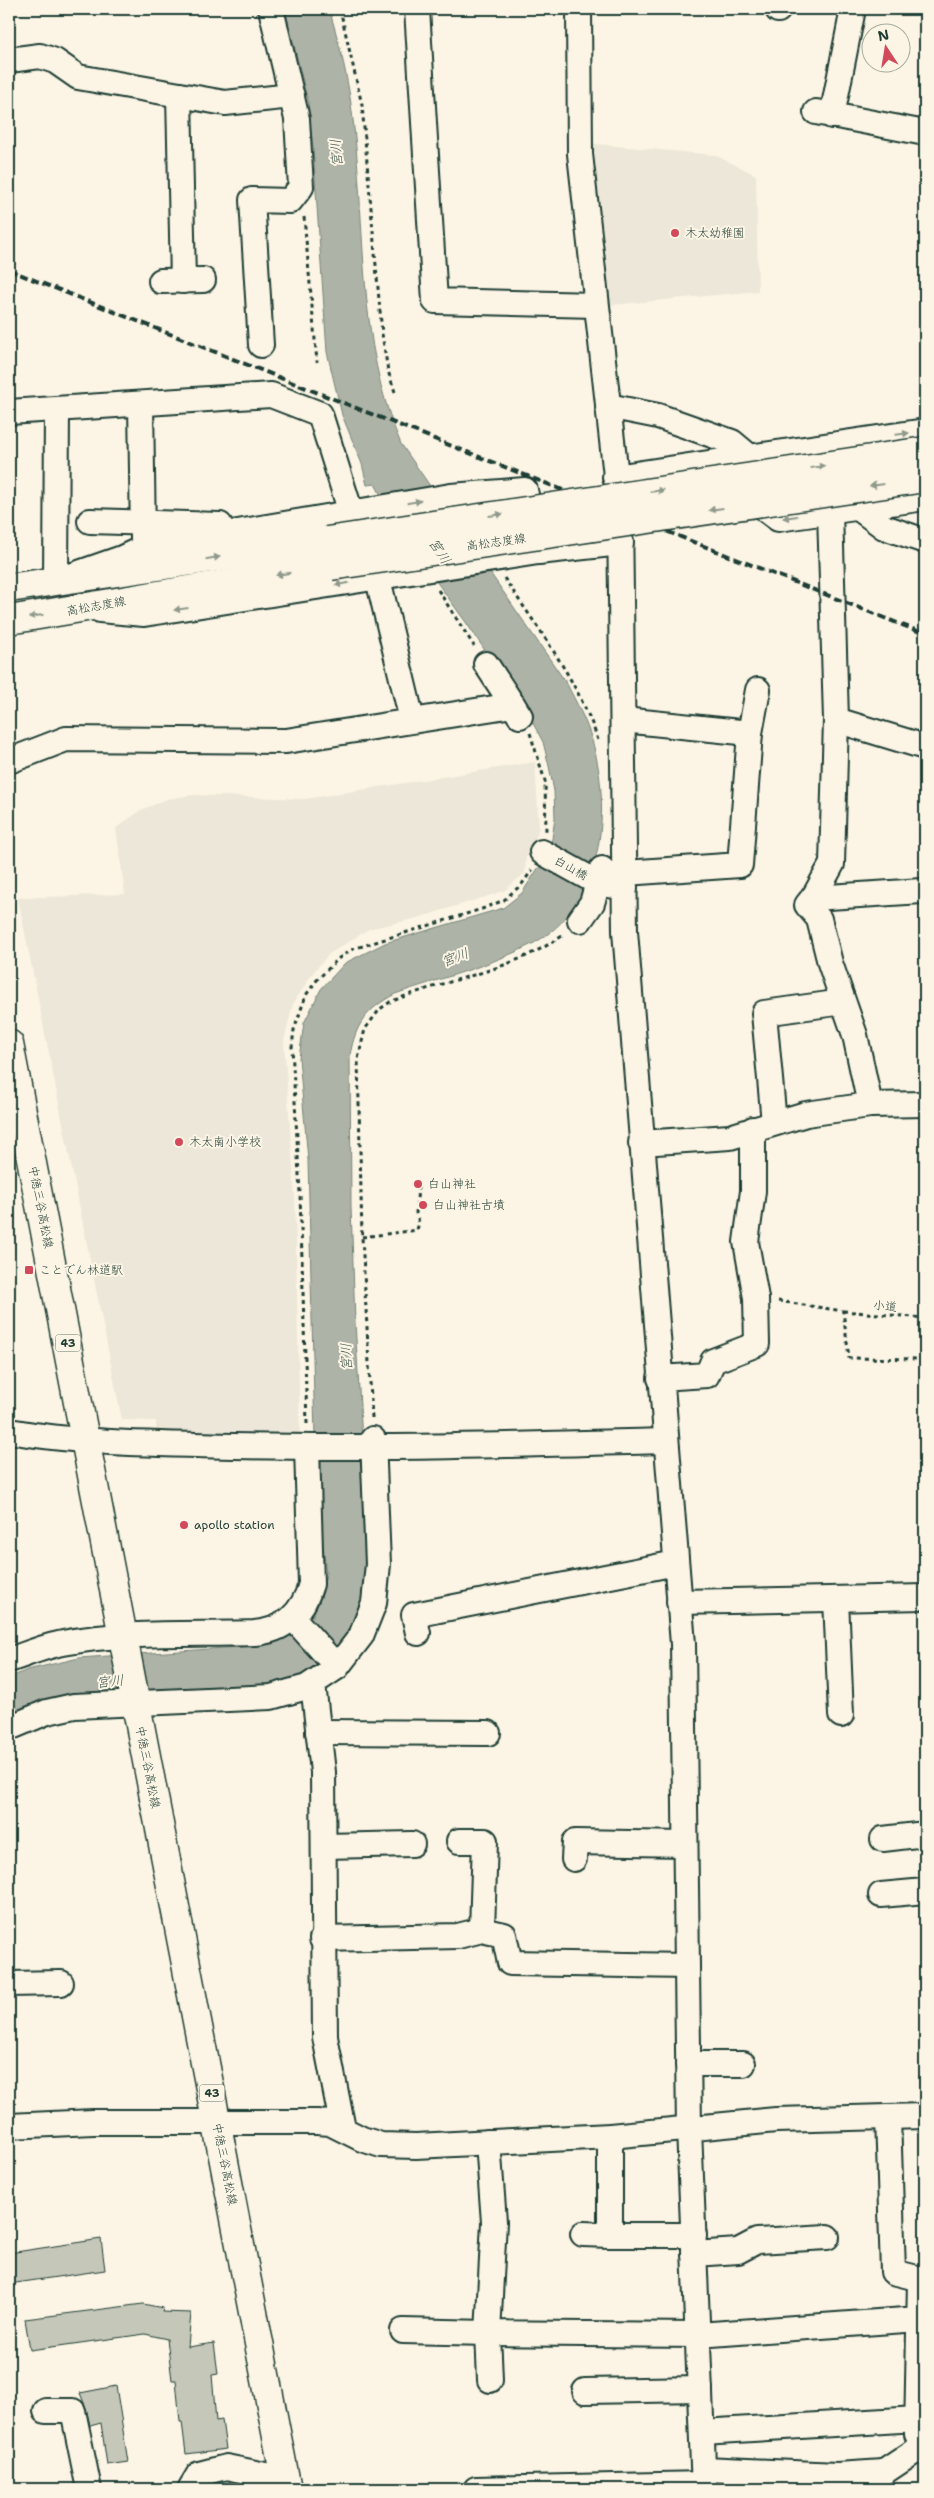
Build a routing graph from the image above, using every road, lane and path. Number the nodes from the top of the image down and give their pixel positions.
1 (270, 9) edge
2 (340, 9) edge
3 (417, 9) edge
4 (579, 9) edge
5 (852, 9) edge
6 (9, 60) edge
7 (179, 95) junction
8 (292, 96) junction
9 (925, 133) edge
10 (301, 187) junction
11 (182, 281) dead end
12 (596, 305) junction
13 (261, 345) dead end
14 (317, 362) dead end
15 (396, 395) dead end
16 (141, 404) junction
17 (608, 406) junction
18 (57, 410) junction
19 (9, 412) edge
20 (925, 431) edge
21 (925, 451) edge
22 (750, 457) junction
23 (615, 477) junction
24 (925, 478) edge
25 (450, 496) junction
26 (925, 498) edge
27 (857, 508) junction
28 (377, 509) junction
29 (830, 511) junction
30 (351, 513) junction
31 (90, 521) dead end
32 (142, 521) junction
33 (264, 527) junction
34 (925, 540) edge
35 (621, 543) junction
36 (143, 548) junction
37 (538, 552) junction
38 (329, 554) junction
39 (497, 567) junction
40 (429, 577) junction
41 (378, 579) junction
42 (56, 581) junction
43 (9, 588) edge
44 (84, 609) junction
45 (9, 620) edge
46 (486, 664) joint
47 (758, 690) dead end
48 (517, 712) junction
49 (412, 720) junction
50 (623, 720) junction
51 (836, 720) junction
52 (750, 734) junction
53 (600, 746) dead end
54 (925, 747) edge
55 (9, 761) edge
56 (543, 851) junction
57 (609, 879) junction
58 (922, 891) dead end
59 (812, 898) junction
60 (580, 920) joint
61 (844, 1002) junction
62 (9, 1044) edge
63 (925, 1104) edge
64 (870, 1105) junction
65 (764, 1126) junction
66 (641, 1143) junction
67 (418, 1187) dead end
68 (362, 1237) junction
69 (756, 1298) junction
70 (843, 1311) junction
71 (925, 1318) edge
72 (925, 1359) edge
73 (660, 1378) junction
74 (9, 1431) edge
75 (87, 1441) junction
76 (664, 1442) junction
77 (371, 1445) junction
78 (310, 1447) junction
79 (676, 1563) junction
80 (925, 1598) edge
81 (836, 1599) junction
82 (679, 1602) junction
83 (295, 1620) junction
84 (418, 1633) dead end
85 (124, 1640) junction
86 (9, 1660) edge
87 (335, 1664) junction
88 (313, 1684) junction
89 (135, 1700) junction
90 (841, 1715) dead end
91 (9, 1728) edge
92 (318, 1732) junction
93 (488, 1733) dead end
94 (925, 1834) edge
95 (883, 1839) dead end
96 (459, 1841) dead end
97 (412, 1844) dead end
98 (685, 1844) junction
99 (325, 1846) junction
100 (574, 1859) dead end
101 (925, 1891) edge
102 (882, 1895) dead end
103 (482, 1930) junction
104 (323, 1938) junction
105 (687, 1966) junction
106 (61, 1983) dead end
107 (9, 1984) edge
108 (688, 2064) junction
109 (743, 2064) dead end
110 (925, 2116) edge
111 (888, 2117) junction
112 (217, 2122) junction
113 (9, 2126) edge
114 (343, 2129) junction
115 (689, 2129) junction
116 (610, 2136) junction
117 (488, 2142) junction
118 (583, 2234) dead end
119 (610, 2235) junction
120 (827, 2237) dead end
121 (694, 2244) junction
122 (922, 2280) edge
123 (919, 2319) junction
124 (403, 2331) dead end
125 (488, 2333) junction
126 (698, 2335) junction
127 (490, 2380) dead end
128 (700, 2389) junction
129 (585, 2391) dead end
130 (46, 2411) dead end
131 (917, 2419) junction
132 (702, 2432) junction
133 (921, 2455) edge
134 (704, 2481) edge
135 (286, 2484) edge
136 (89, 2489) edge
137 (190, 2489) edge
138 (476, 2489) edge

1 - 8 street
2 - 15 path
3 - 12 street
4 - 12 street
5 - 9 street
6 - 7 street
7 - 8 street
7 - 11 street
8 - 10 street
10 - 13 street
10 - 14 path
12 - 17 street
16 - 18 street
16 - 30 street
16 - 32 street
17 - 22 street
17 - 23 street
18 - 19 street
18 - 42 street
22 -> 20 street
38 -> 21 main road, 高松志度線, bridge
22 - 23 street
29 -> 22 street
23 - 35 street
24 -> 38 main road, 高松志度線, bridge
28 -> 25 street
25 - 37 street
25 - 39 street
26 - 27 street
27 - 29 street
27 - 34 street
28 - 30 street
28 - 40 street
29 - 51 street
30 - 33 street
30 - 41 street
31 - 32 street
32 - 33 street
32 - 36 street
33 - 36 street
35 - 37 street
35 - 50 street
36 - 42 street
37 - 39 street
42 -> 38 main road, 高松志度線
38 -> 44 main road, 高松志度線
39 - 40 street
39 - 53 path
40 - 41 street
40 - 46 path
41 -> 44 street
41 - 49 street
42 - 43 main road, 高松志度線
44 -> 45 main road, 高松志度線
46 - 48 street
47 - 52 street
48 - 49 street
48 - 56 path
49 - 55 street
50 - 52 street
50 - 57 street
51 - 54 street
51 - 59 street
52 - 57 street
56 - 57 street, 白山橋
56 - 78 path
57 - 60 street
57 - 66 street
58 - 59 street
59 - 61 street
60 - 68 path
61 - 64 street
61 - 65 street
62 - 75 main road, 中徳三谷高松線 / 43
63 - 64 street
64 - 65 street
65 - 66 street
65 - 69 street
66 - 73 street
67 - 68 path
68 - 77 path
69 - 70 path, 小道
69 - 73 street
70 - 71 path, 小道
70 - 72 path
73 - 76 street
74 - 75 street
75 - 78 street
75 - 85 main road, 中徳三谷高松線 / 43
76 - 77 street
76 - 79 street
77 - 78 street
77 - 87 street
78 - 83 street
79 - 82 street
79 - 84 street
80 - 81 street
81 - 82 street
81 - 90 street
82 - 98 street
83 - 85 street
83 - 87 street
85 - 86 street
85 - 89 main road, 中徳三谷高松線 / 43
87 - 88 street
88 - 89 street
88 - 92 street
89 - 91 street
89 - 112 main road, 中徳三谷高松線 / 43
92 - 93 street
92 - 99 street
94 - 95 street
96 - 103 street
97 - 99 street
98 - 100 street
98 - 105 street
99 - 104 street
101 - 102 street
103 - 104 street
103 - 105 street
104 - 114 street
105 - 108 street
106 - 107 street
108 - 109 street
108 - 115 street
110 - 111 street
111 - 115 street
111 - 122 street
112 - 113 street
112 - 114 street
112 - 135 main road, 中徳三谷高松線 / 43
114 - 117 street
115 - 116 street
115 - 121 street
116 - 117 street
116 - 119 street
117 - 125 street
118 - 119 street
119 - 121 street
120 - 121 street
121 - 126 street
122 - 123 street
123 - 126 street
123 - 131 street
124 - 125 street
125 - 126 street
125 - 127 street
126 - 128 street
128 - 129 street
128 - 132 street
130 - 136 street
131 - 132 street
131 - 133 street
132 - 134 street
133 - 134 street
134 - 138 street
135 - 137 street

